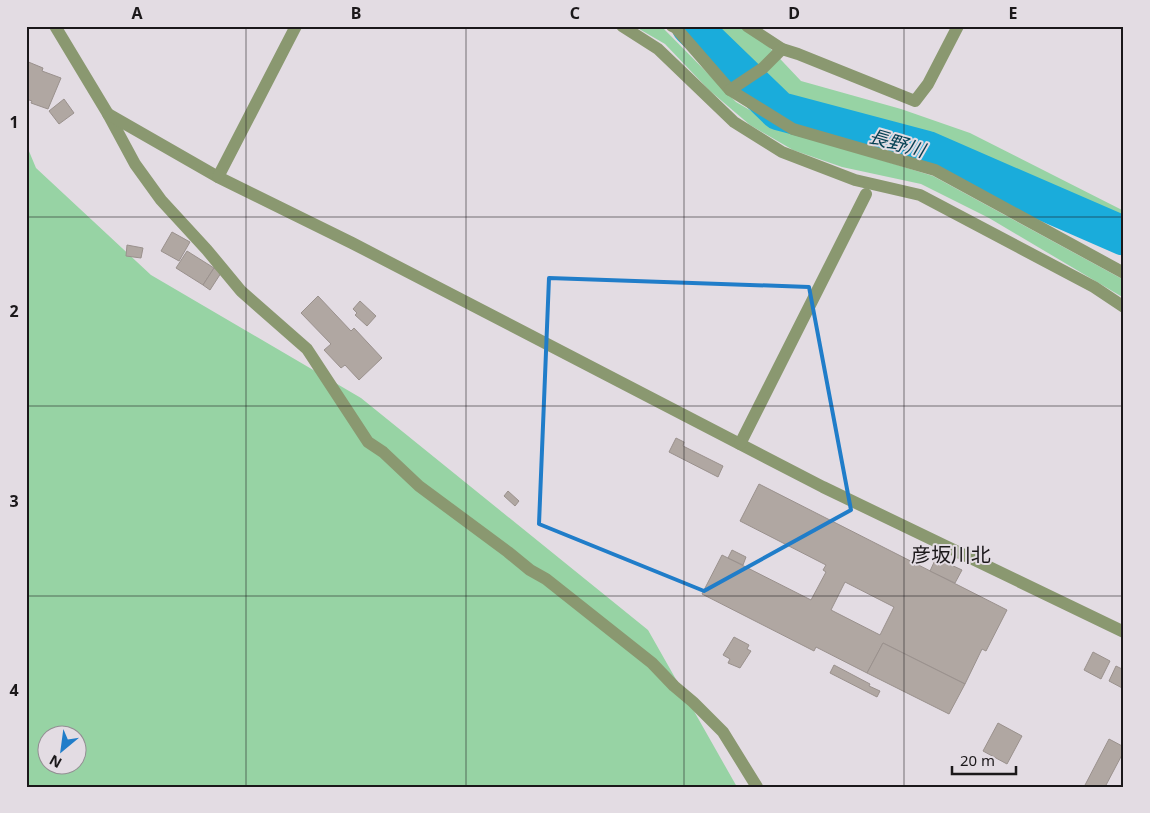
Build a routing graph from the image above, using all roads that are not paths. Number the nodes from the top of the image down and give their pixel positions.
1 (55, 26) edge
2 (296, 26) edge
3 (622, 26) edge
4 (672, 26) edge
5 (747, 26) edge
6 (958, 26) edge
7 (782, 49) junction
8 (734, 88) junction
9 (108, 114) junction
10 (218, 177) junction
11 (866, 194) dead end
12 (1124, 273) edge
13 (1124, 307) edge
14 (740, 444) junction
15 (1124, 632) edge
16 (757, 787) edge

1 - 9 street
2 - 10 street
3 - 13 street
4 - 8 street
5 - 7 street
6 - 7 street
7 - 8 street
8 - 12 street
9 - 10 street
9 - 16 street
10 - 14 street
11 - 14 street
14 - 15 street

